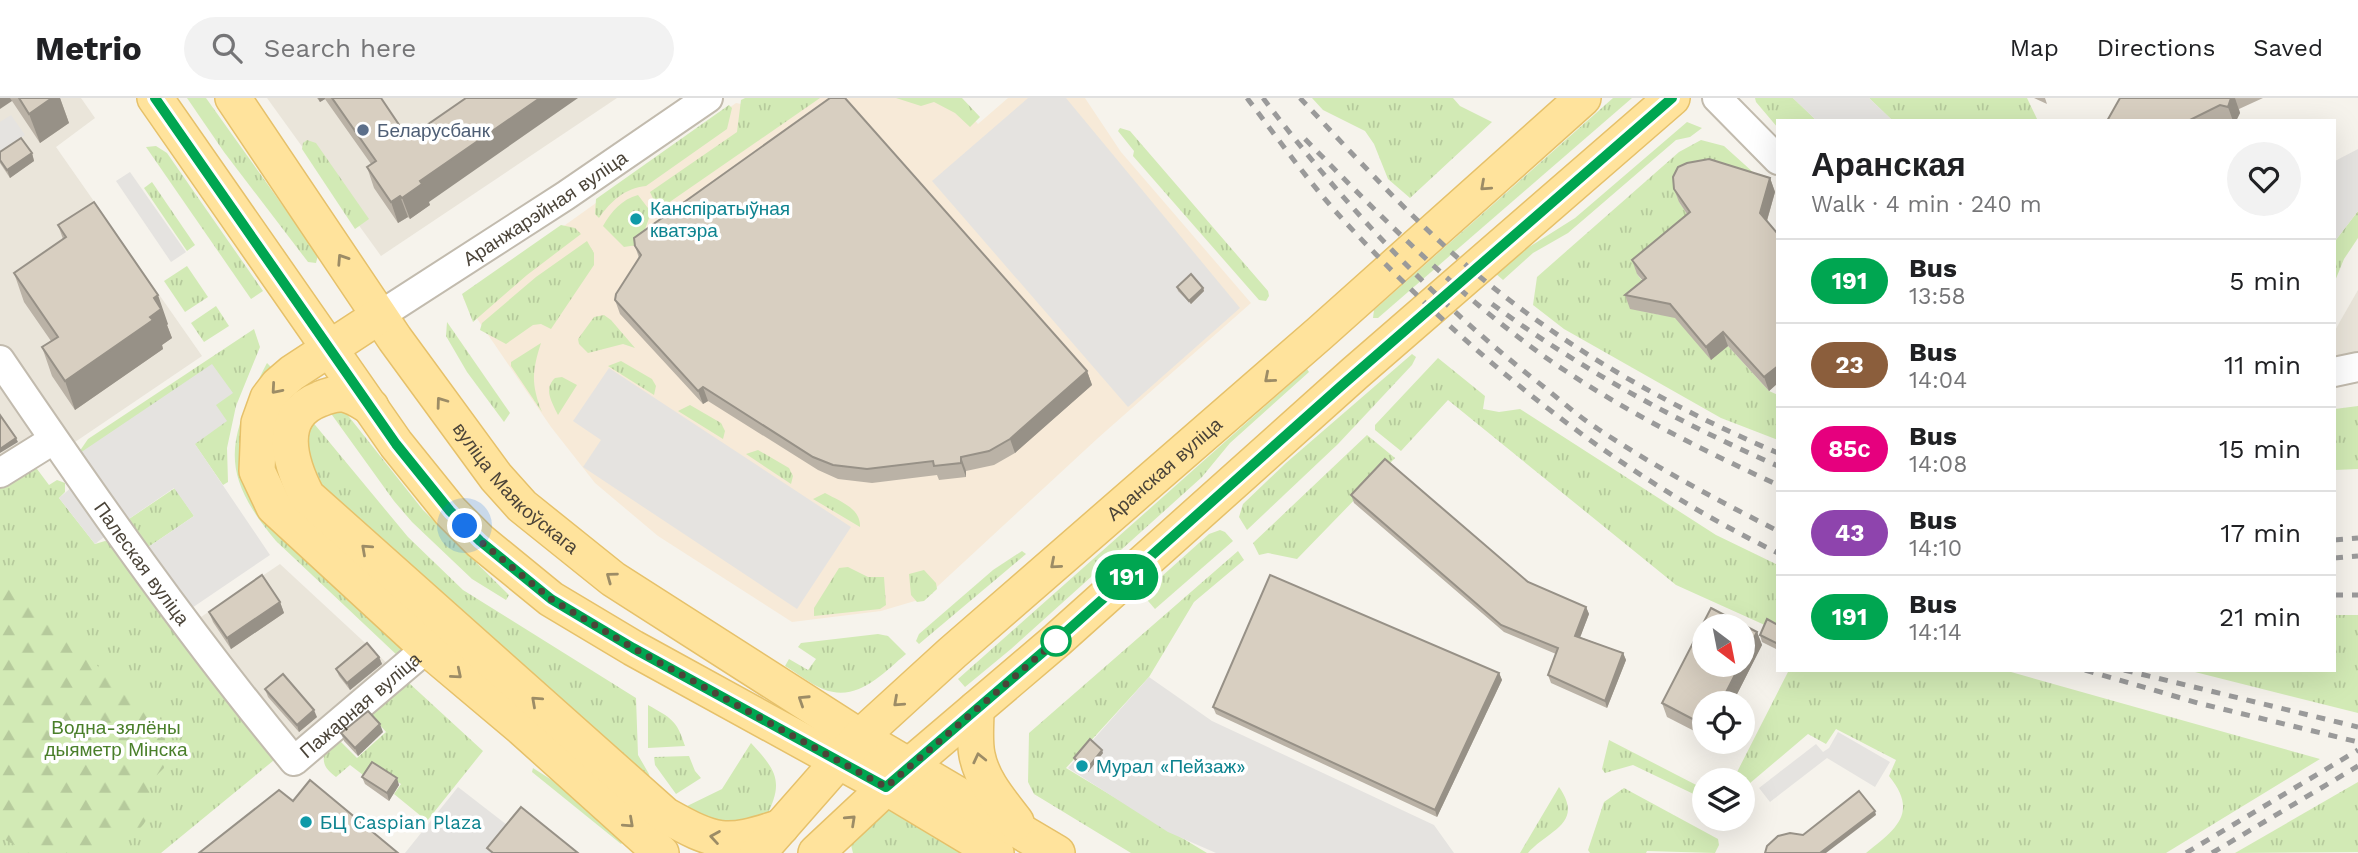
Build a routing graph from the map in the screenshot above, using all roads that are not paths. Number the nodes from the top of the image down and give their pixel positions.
1 (155, 98) edge
2 (233, 98) edge
3 (708, 98) edge
4 (1583, 98) edge
5 (1672, 98) edge
6 (1717, 98) edge
7 (1776, 158) edge
8 (379, 316) junction
9 (1320, 333) junction
10 (330, 347) junction
11 (0, 359) edge
12 (2358, 367) edge
13 (2336, 372) edge
14 (1354, 374) junction
15 (371, 407) junction
16 (53, 440) junction
17 (0, 473) edge
18 (427, 648) junction
19 (976, 709) junction
20 (849, 749) junction
21 (294, 761) joint
22 (897, 777) junction
23 (781, 827) junction
24 (1027, 836) junction
25 (661, 853) edge
26 (758, 853) edge
27 (816, 853) edge
28 (996, 853) edge
29 (1057, 853) edge

1 - 10 main road, вуліца Маякоўскага
8 -> 2 main road, вуліца Маякоўскага
3 - 8 street, Аранжарэйная вуліца
4 -> 9 main road, Аранская вуліца
5 - 14 main road
6 - 7 street
8 - 10 main road
20 -> 8 main road, вуліца Маякоўскага
9 - 14 main road
9 -> 20 main road, Аранская вуліца
10 - 15 main road, вуліца Маякоўскага
10 -> 18 main road
11 - 16 street, Палеская вуліца
12 - 13 street
14 - 19 main road
15 - 20 main road, вуліца Маякоўскага
23 -> 15 main road
16 - 17 street
16 - 21 street, Палеская вуліца
18 - 21 street, Пажарная вуліца
18 -> 25 main road
19 - 22 main road
24 -> 19 main road
20 - 22 main road, вуліца Маякоўскага
20 - 23 main road, Аранская вуліца
22 - 24 main road
27 -> 22 main road
22 - 28 main road
23 - 26 main road, Аранская вуліца
24 - 29 main road

